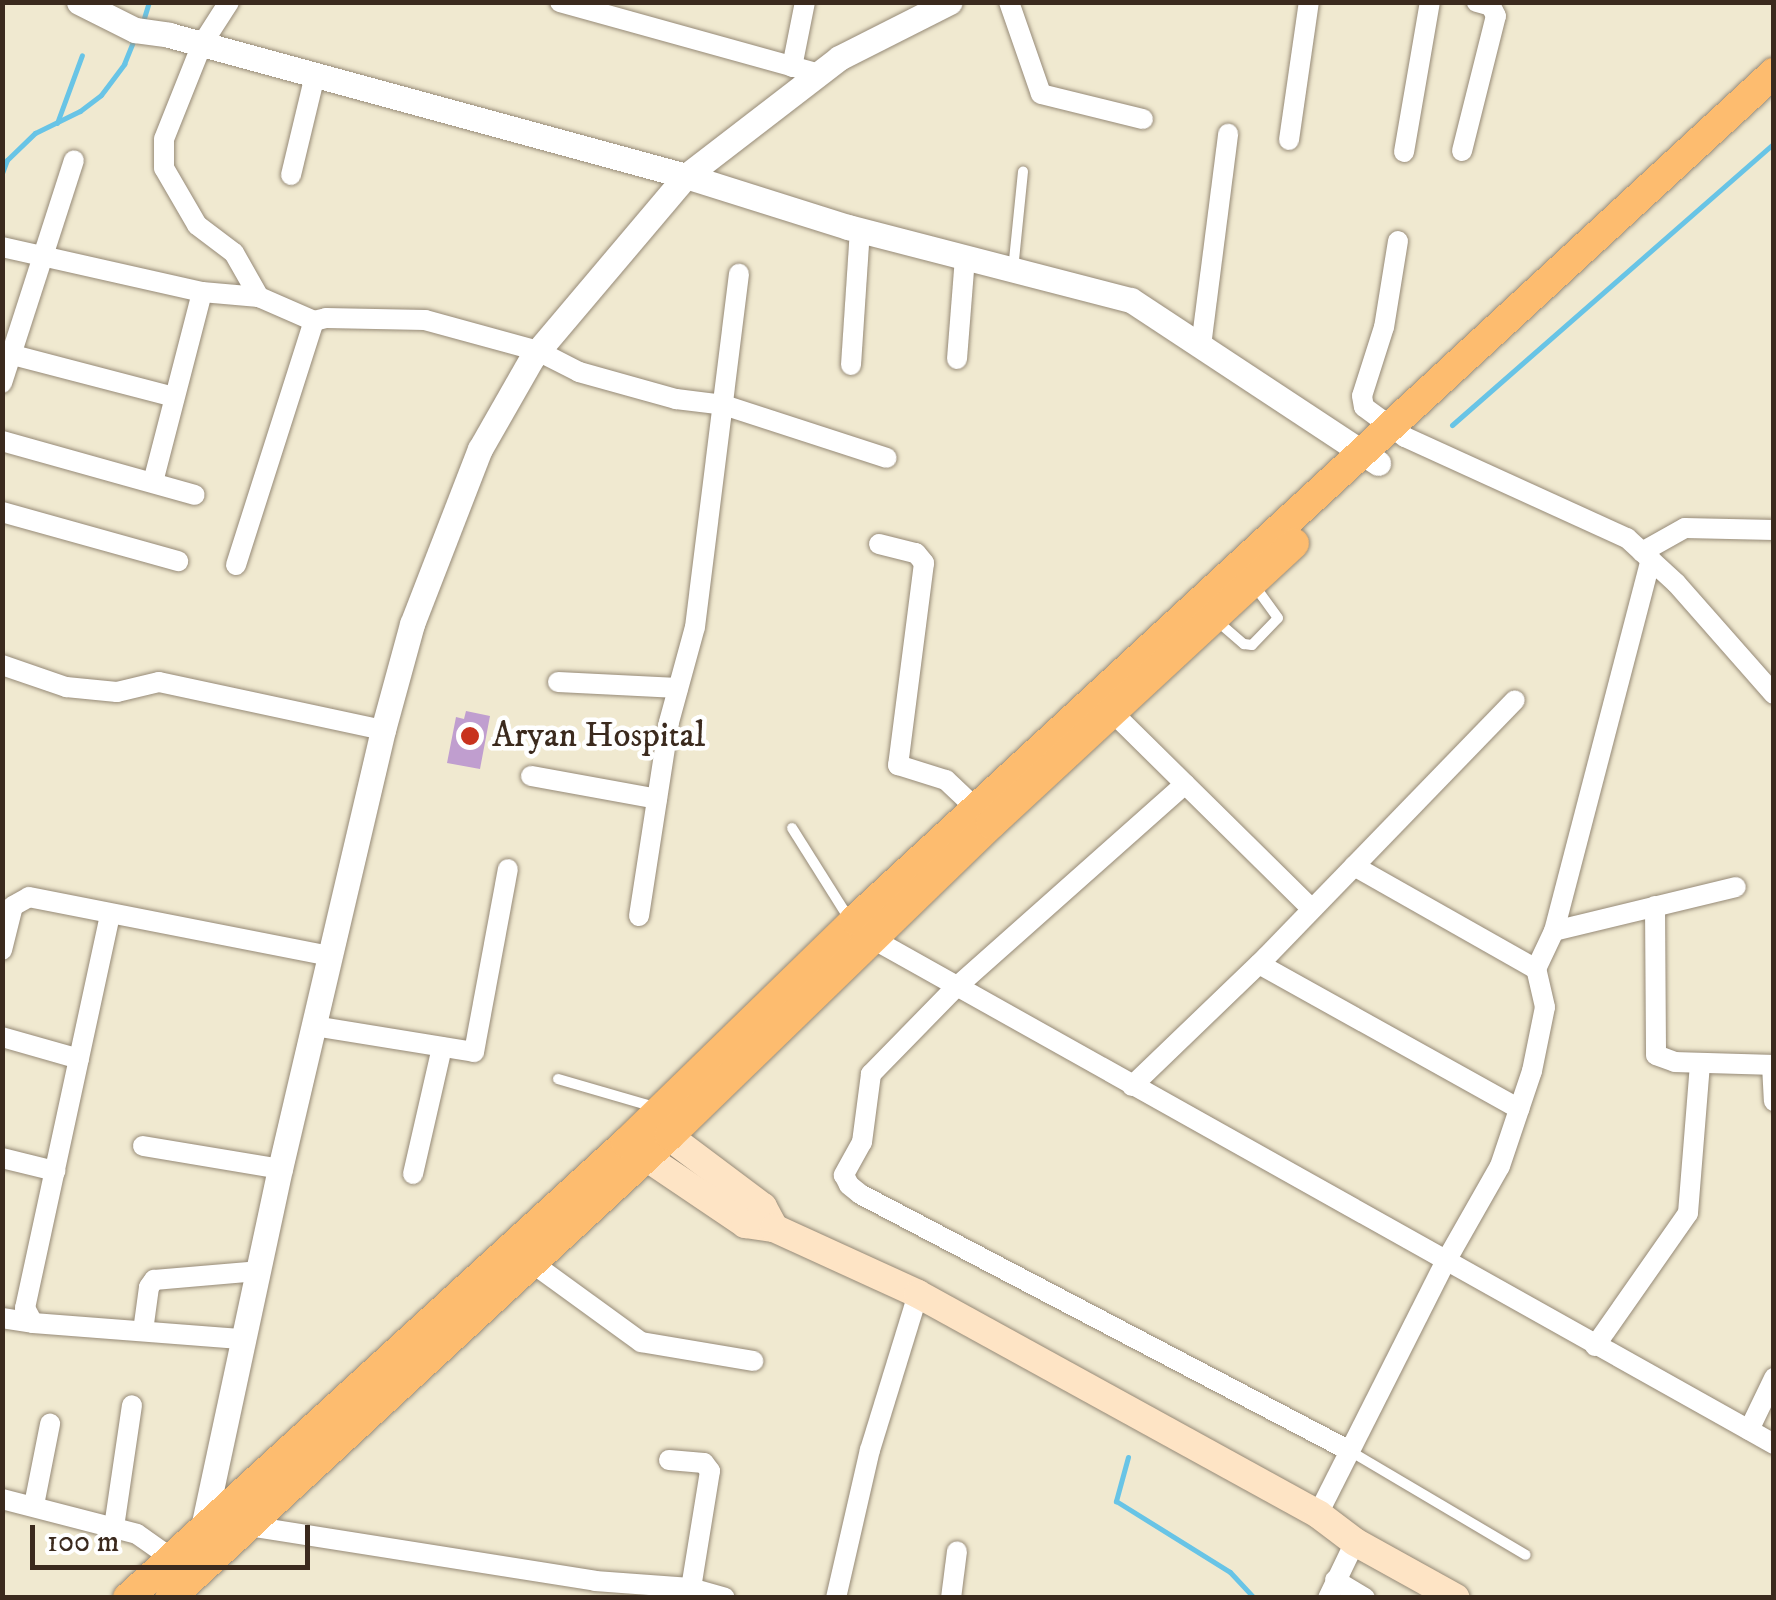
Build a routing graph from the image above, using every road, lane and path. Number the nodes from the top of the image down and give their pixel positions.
1 (79, 2) edge
2 (229, 2) edge
3 (560, 2) edge
4 (805, 2) edge
5 (950, 2) edge
6 (1009, 2) edge
7 (1308, 2) edge
8 (1430, 2) edge
9 (1476, 2) edge
10 (202, 44) junction
11 (792, 67) junction
12 (1774, 73) edge
13 (819, 74) junction
14 (314, 75) junction
15 (1774, 99) edge
16 (1144, 119) dead end
17 (1228, 134) dead end
18 (1289, 140) dead end
19 (1462, 151) dead end
20 (1404, 152) dead end
21 (74, 160) dead end
22 (1022, 172) dead end
23 (291, 175) dead end
24 (686, 176) junction
25 (860, 230) junction
26 (1398, 241) dead end
27 (2, 247) edge
28 (44, 256) junction
29 (965, 257) junction
30 (1013, 270) junction
31 (739, 274) dead end
32 (202, 292) junction
33 (258, 296) junction
34 (314, 321) junction
35 (1201, 346) junction
36 (538, 351) junction
37 (12, 354) junction
38 (957, 359) dead end
39 (851, 364) dead end
40 (2, 383) edge
41 (174, 397) junction
42 (724, 406) junction
43 (1397, 433) junction
44 (2, 441) edge
45 (887, 458) dead end
46 (1371, 458) junction
47 (153, 482) junction
48 (195, 495) dead end
49 (2, 512) edge
50 (1774, 530) edge
51 (879, 544) dead end
52 (1646, 556) junction
53 (178, 561) dead end
54 (236, 564) dead end
55 (1245, 575) junction
56 (1207, 611) junction
57 (2, 665) edge
58 (558, 682) dead end
59 (678, 688) junction
60 (1774, 694) edge
61 (1515, 700) dead end
62 (1106, 706) junction
63 (383, 730) junction
64 (531, 776) dead end
65 (1185, 784) junction
66 (657, 799) junction
67 (984, 816) junction
68 (792, 828) dead end
69 (1354, 866) junction
70 (508, 869) dead end
71 (1736, 887) dead end
72 (1655, 906) junction
73 (1312, 909) junction
74 (110, 915) junction
75 (638, 916) dead end
76 (1554, 931) junction
77 (862, 932) junction
78 (2, 950) edge
79 (330, 956) junction
80 (1259, 964) junction
81 (1536, 969) junction
82 (956, 987) junction
83 (314, 1026) junction
84 (2, 1038) edge
85 (442, 1047) junction
86 (79, 1059) junction
87 (1700, 1063) junction
88 (1773, 1064) edge
89 (558, 1079) dead end
90 (1132, 1086) junction
91 (1774, 1100) edge
92 (1519, 1109) junction
93 (660, 1122) junction
94 (143, 1146) dead end
95 (635, 1151) junction
96 (2, 1158) edge
97 (280, 1169) junction
98 (55, 1171) junction
99 (413, 1174) dead end
100 (774, 1228) junction
101 (522, 1254) junction
102 (1446, 1261) junction
103 (258, 1272) junction
104 (918, 1294) junction
105 (2, 1318) edge
106 (33, 1322) junction
107 (143, 1331) junction
108 (243, 1339) junction
109 (1596, 1346) junction
110 (753, 1361) dead end
111 (1774, 1378) edge
112 (132, 1405) dead end
113 (50, 1424) dead end
114 (1749, 1430) junction
115 (1774, 1444) edge
116 (1350, 1451) junction
117 (669, 1460) dead end
118 (2, 1499) edge
119 (34, 1505) junction
120 (1318, 1514) junction
121 (249, 1526) junction
122 (114, 1527) junction
123 (209, 1527) junction
124 (1354, 1542) junction
125 (956, 1551) dead end
126 (1526, 1555) dead end
127 (189, 1569) junction
128 (691, 1588) junction
129 (1332, 1589) edge
130 (129, 1597) edge
131 (170, 1598) edge
132 (725, 1598) edge
133 (836, 1598) edge
134 (952, 1598) edge
135 (1365, 1598) edge
136 (1456, 1598) edge

1 - 10 street
2 - 10 street
3 - 11 street
4 - 11 street
5 - 13 street
6 - 16 street
7 - 18 street
8 - 20 street
9 - 19 street
10 - 14 street
10 - 33 street
11 - 13 street
12 - 43 main road
13 - 24 street
14 - 23 street
14 - 24 street
15 - 43 main road
17 - 35 street
21 - 28 street
22 - 30 lane
24 - 25 street
24 - 36 street
25 - 29 street
25 - 39 street
26 - 43 street
27 - 28 street
28 - 32 street
28 - 37 street
29 - 30 street
29 - 38 street
30 - 35 street
31 - 42 street
32 - 33 street
32 - 41 street
33 - 34 street
34 - 36 street
34 - 54 street
35 - 46 street
36 - 42 street
36 - 63 street
37 - 40 street
37 - 41 street
41 - 47 street
42 - 45 street
42 - 59 street
43 - 46 main road
43 - 52 street
44 - 47 street
46 - 55 main road
47 - 48 street
49 - 53 street
50 - 52 street
51 - 67 street
52 - 60 street
52 - 76 street
55 - 56 main road
55 - 56 lane
56 - 62 main road
57 - 63 street
58 - 59 street
59 - 66 street
61 - 69 street
62 - 65 street
62 - 67 main road
63 - 79 street
64 - 66 street
65 - 73 street
65 - 82 street
66 - 75 street
67 - 77 main road
68 - 77 lane
69 - 73 street
69 - 81 street
70 - 85 street
71 - 72 street
72 - 76 street
72 - 87 street
73 - 80 street
74 - 78 street
74 - 79 street
74 - 86 street
76 - 81 street
77 - 82 street
77 - 93 main road
79 - 83 street
80 - 90 street
80 - 92 street
81 - 92 street
82 - 90 street
82 - 116 street
83 - 85 street
83 - 97 street
84 - 86 street
85 - 99 street
86 - 98 street
87 - 88 street
87 - 109 street
88 - 91 street
89 - 93 lane
90 - 102 street
92 - 102 street
93 - 95 main road
93 - 100 main road
94 - 97 street
95 - 100 main road
95 - 101 main road
96 - 98 street
97 - 103 street
98 - 106 street
100 - 104 main road
101 - 110 street
101 - 121 main road
101 - 123 main road
102 - 109 street
102 - 116 street
103 - 107 street
103 - 108 street
104 - 120 main road
104 - 133 street
105 - 106 street
106 - 107 street
107 - 108 street
108 - 123 street
109 - 114 street
111 - 114 street
112 - 122 street
113 - 119 street
114 - 115 street
116 - 120 street
116 - 126 lane
117 - 128 street
118 - 119 street
119 - 122 street
120 - 124 main road
121 - 123 street
121 - 127 main road
121 - 128 street
122 - 127 street
123 - 127 main road
124 - 129 street
124 - 136 main road
125 - 134 street
127 - 130 main road
127 - 131 main road
128 - 132 street
129 - 135 street

